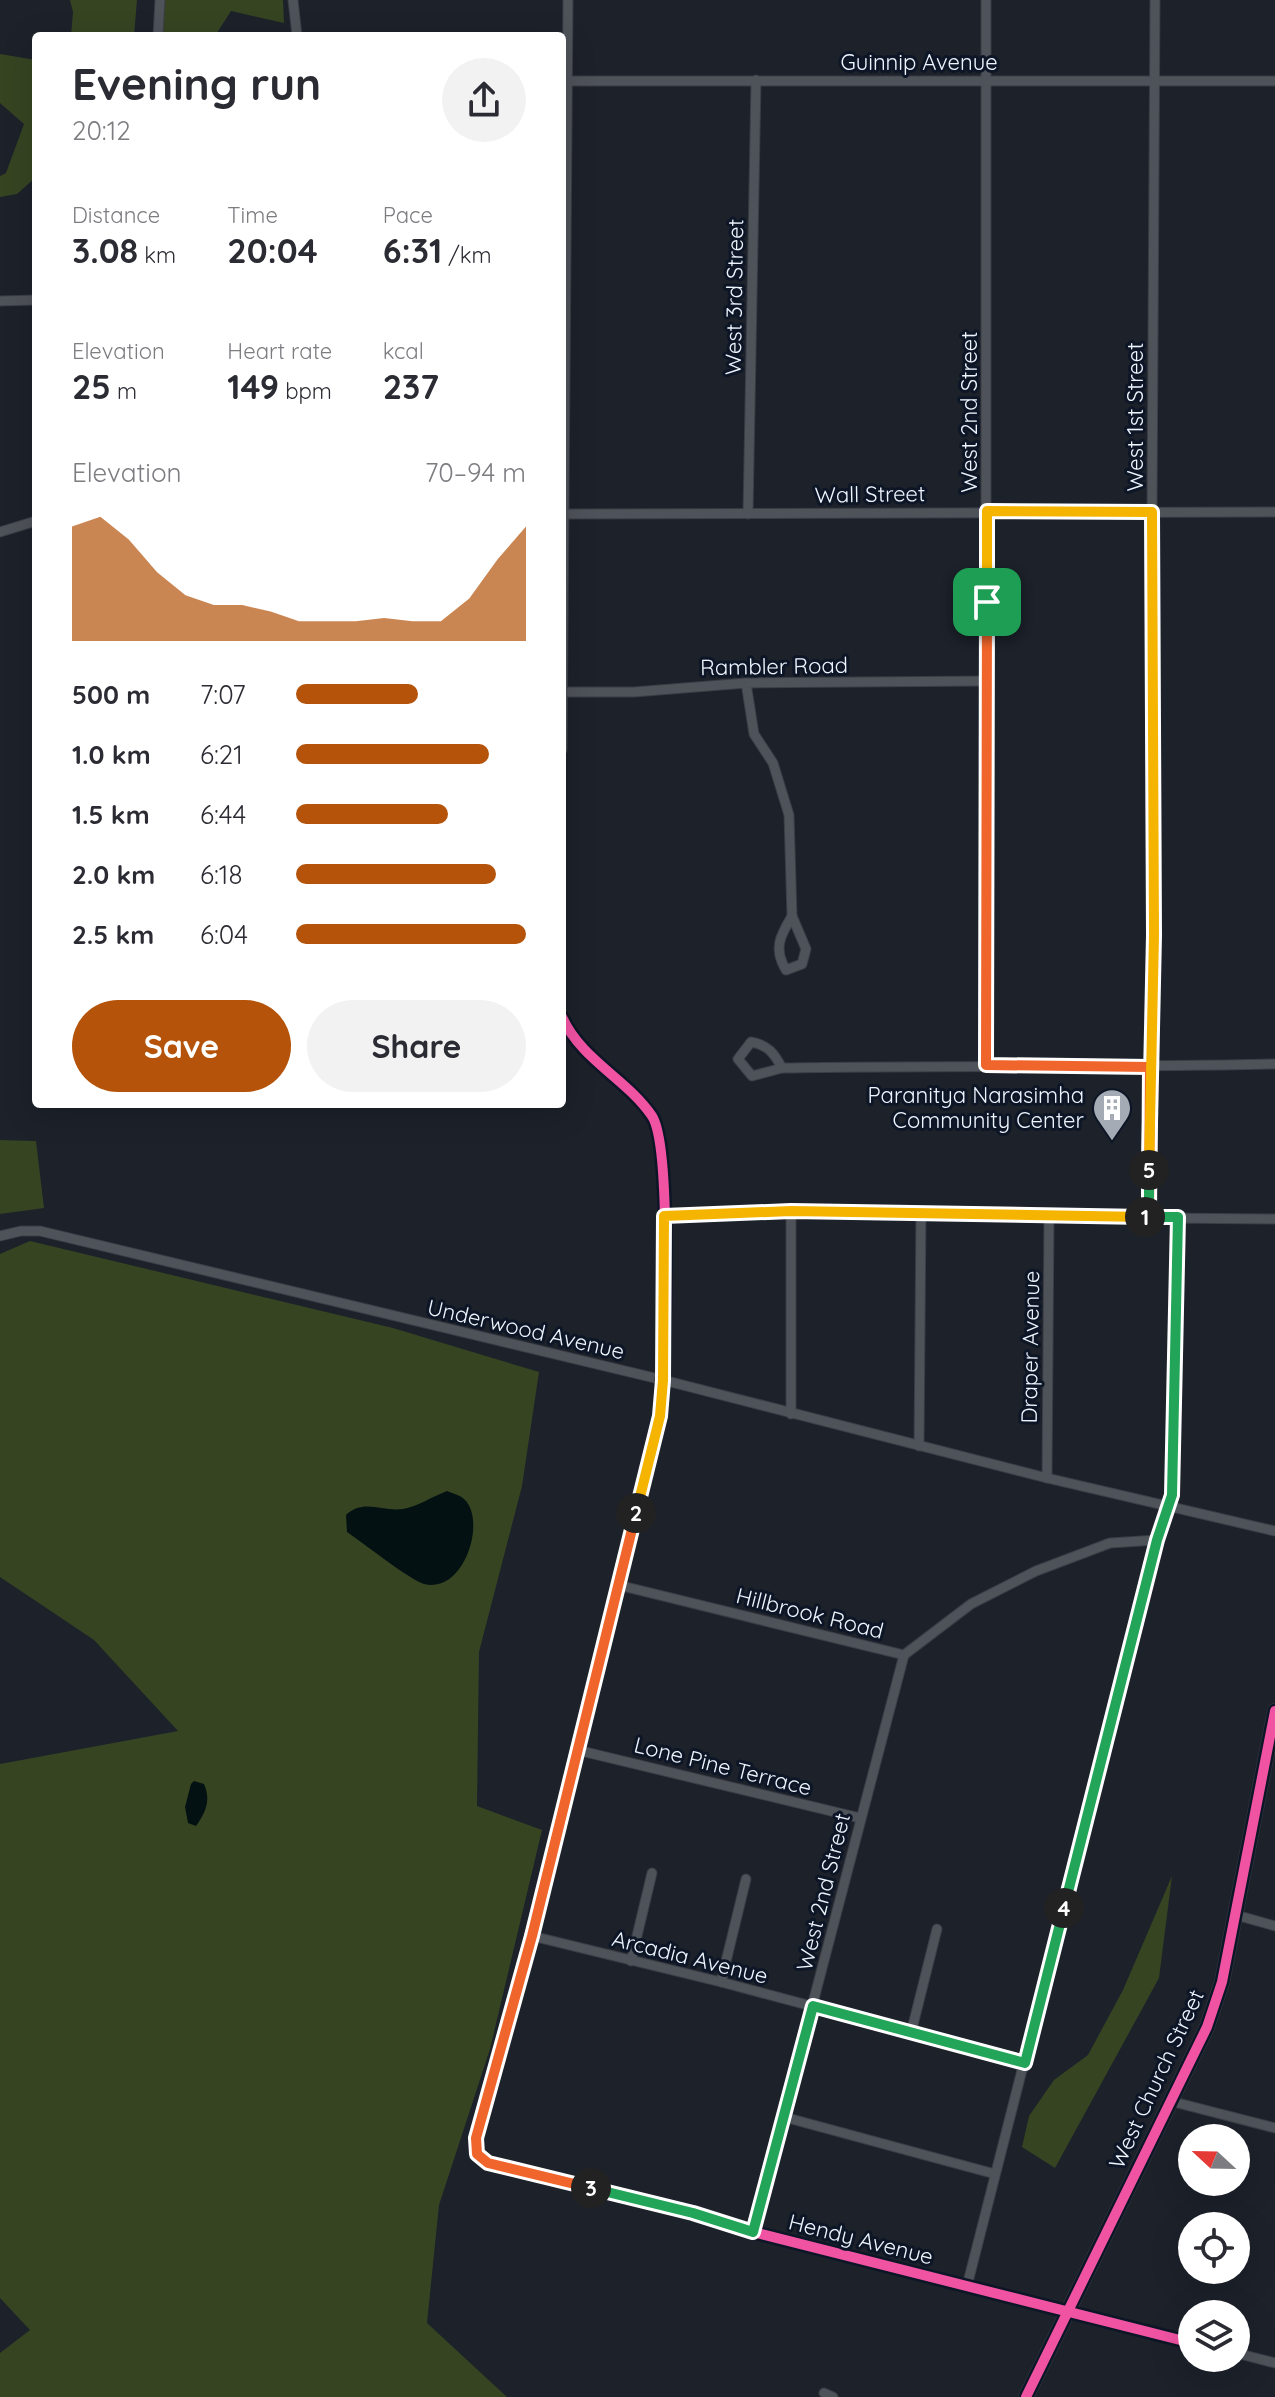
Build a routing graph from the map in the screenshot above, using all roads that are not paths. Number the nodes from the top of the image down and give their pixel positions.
1 (160, 0) edge
2 (293, 0) edge
3 (568, 0) edge
4 (986, 0) edge
5 (1155, 0) edge
6 (158, 32) edge
7 (297, 32) edge
8 (756, 80) junction
9 (1155, 80) junction
10 (566, 81) edge
11 (985, 81) junction
12 (1275, 81) edge
13 (32, 300) edge
14 (0, 301) edge
15 (987, 511) junction
16 (1152, 512) junction
17 (1275, 512) edge
18 (566, 514) edge
19 (748, 514) junction
20 (32, 522) edge
21 (0, 532) edge
22 (987, 681) junction
23 (746, 683) junction
24 (566, 692) edge
25 (792, 916) junction
26 (566, 1033) edge
27 (1275, 1064) edge
28 (986, 1065) junction
29 (1150, 1067) junction
30 (782, 1068) junction
31 (791, 1211) junction
32 (921, 1212) junction
33 (664, 1216) junction
34 (1049, 1217) junction
35 (1149, 1217) junction
36 (1178, 1217) junction
37 (1275, 1219) edge
38 (0, 1236) edge
39 (663, 1380) junction
40 (791, 1414) junction
41 (919, 1446) junction
42 (1047, 1478) junction
43 (1169, 1507) junction
44 (1275, 1531) edge
45 (1157, 1540) junction
46 (618, 1585) junction
47 (904, 1655) junction
48 (1275, 1711) edge
49 (577, 1750) junction
50 (1271, 1754) edge
51 (860, 1818) junction
52 (652, 1873) dead end
53 (746, 1879) dead end
54 (1236, 1915) junction
55 (1275, 1926) edge
56 (937, 1929) dead end
57 (532, 1936) junction
58 (631, 1961) junction
59 (721, 1982) junction
60 (813, 2006) junction
61 (911, 2033) junction
62 (1025, 2063) junction
63 (1170, 2101) junction
64 (784, 2117) junction
65 (1275, 2128) edge
66 (995, 2174) junction
67 (753, 2232) junction
68 (967, 2286) junction
69 (1068, 2313) junction
70 (1178, 2340) edge
71 (1250, 2357) edge
72 (1275, 2363) edge
73 (1026, 2397) edge

1 - 6 street
2 - 7 street
3 - 10 street
4 - 11 street, West 2nd Street
5 - 9 street, West 1st Street
8 - 10 street, Guinnip Avenue
8 - 11 street, Guinnip Avenue
8 - 19 street, West 3rd Street
9 - 11 street, Guinnip Avenue
9 - 12 street, Guinnip Avenue
9 - 16 street, West 1st Street
11 - 15 street, West 2nd Street
13 - 14 street
15 - 16 street, Wall Street
15 - 19 street, Wall Street
15 - 22 street, West 2nd Street
16 - 17 street, Wall Street
16 - 29 street, West 1st Street
18 - 19 street, Wall Street
20 - 21 street
22 - 23 street, Rambler Road
22 - 28 street, West 2nd Street
23 - 24 street, Rambler Road
23 - 25 street
25 - 25 street
26 - 33 street
27 - 29 street
28 - 29 street
28 - 30 street
29 - 35 street, West 1st Street
30 - 30 street
31 - 32 street
31 - 33 street
31 - 40 street
32 - 34 street
32 - 41 street
33 - 39 street
34 - 35 street
34 - 42 street, Draper Avenue
35 - 36 street
36 - 37 street
36 - 43 street
38 - 39 street, Underwood Avenue
39 - 40 street, Underwood Avenue
39 - 46 street
40 - 41 street, Underwood Avenue
41 - 42 street, Underwood Avenue
42 - 43 street, Underwood Avenue
43 - 44 street, Underwood Avenue
43 - 45 street
45 - 47 street, Hillbrook Road
45 - 62 street
46 - 47 street, Hillbrook Road
46 - 49 street
47 - 51 street, West 2nd Street
48 - 50 main road, West Church Street
49 - 51 street, Lone Pine Terrace
49 - 57 street
50 - 54 main road, West Church Street
51 - 60 street, West 2nd Street
52 - 58 street
53 - 59 street
54 - 55 street
54 - 63 main road, West Church Street
56 - 61 street
57 - 58 street, Arcadia Avenue
57 - 67 street, Hendy Avenue
58 - 59 street, Arcadia Avenue
59 - 60 street, Arcadia Avenue
60 - 61 street, Arcadia Avenue
60 - 64 street, West 2nd Street
61 - 62 street, Arcadia Avenue
62 - 66 street
63 - 65 street
63 - 69 main road, West Church Street
64 - 66 street
64 - 67 street, West 2nd Street
66 - 68 street
67 - 68 street, Hendy Avenue
68 - 69 street, Hendy Avenue
69 - 70 street, Hendy Avenue
69 - 73 main road, West Church Street
71 - 72 street

